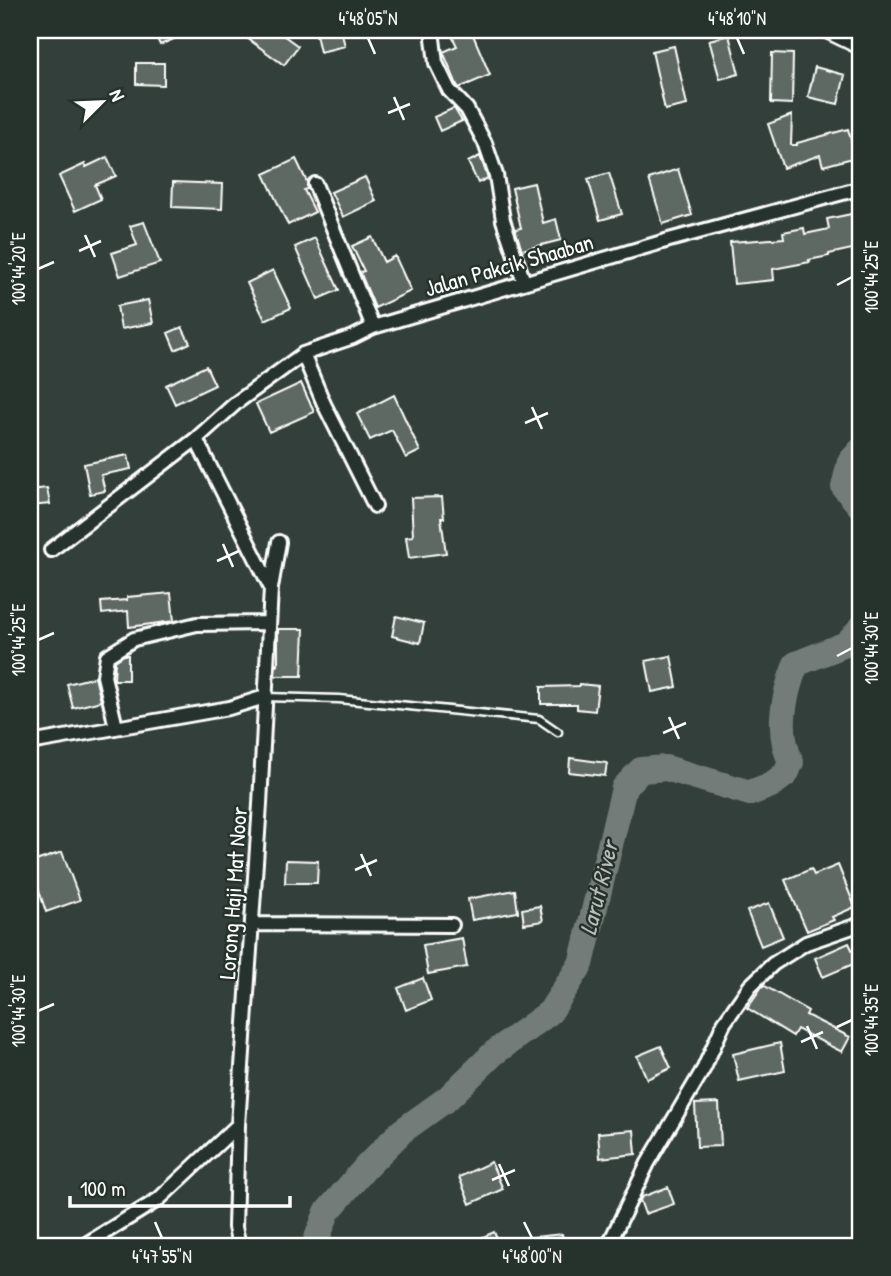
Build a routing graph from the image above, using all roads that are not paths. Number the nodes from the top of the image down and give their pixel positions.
1 (432, 30) edge
2 (830, 30) edge
3 (861, 46) edge
4 (315, 184) dead end
5 (861, 188) edge
6 (524, 282) junction
7 (373, 327) junction
8 (303, 354) junction
9 (196, 439) junction
10 (374, 506) dead end
11 (279, 542) dead end
12 (51, 550) dead end
13 (271, 588) junction
14 (269, 623) junction
15 (265, 696) junction
16 (116, 727) junction
17 (558, 732) dead end
18 (30, 743) edge
19 (253, 924) junction
20 (861, 924) edge
21 (452, 925) dead end
22 (238, 1125) junction
23 (89, 1245) edge
24 (239, 1246) edge
25 (608, 1246) edge

1 - 6 street
2 - 3 main road
4 - 7 street
5 - 6 street, Jalan Pakcik Shaaban
6 - 7 street, Jalan Pakcik Shaaban
7 - 8 street, Jalan Pakcik Shaaban
8 - 9 street, Jalan Pakcik Shaaban
8 - 10 street
9 - 12 street, Jalan Pakcik Shaaban
9 - 13 street
11 - 13 street, Lorong Haji Mat Noor
13 - 14 street, Lorong Haji Mat Noor
14 - 15 street, Lorong Haji Mat Noor
14 - 16 street
15 - 16 street
15 - 17 lane
15 - 19 street, Lorong Haji Mat Noor
16 - 18 street
19 - 21 street
19 - 22 street, Lorong Haji Mat Noor
20 - 25 street
22 - 23 street
22 - 24 street, Lorong Haji Mat Noor

